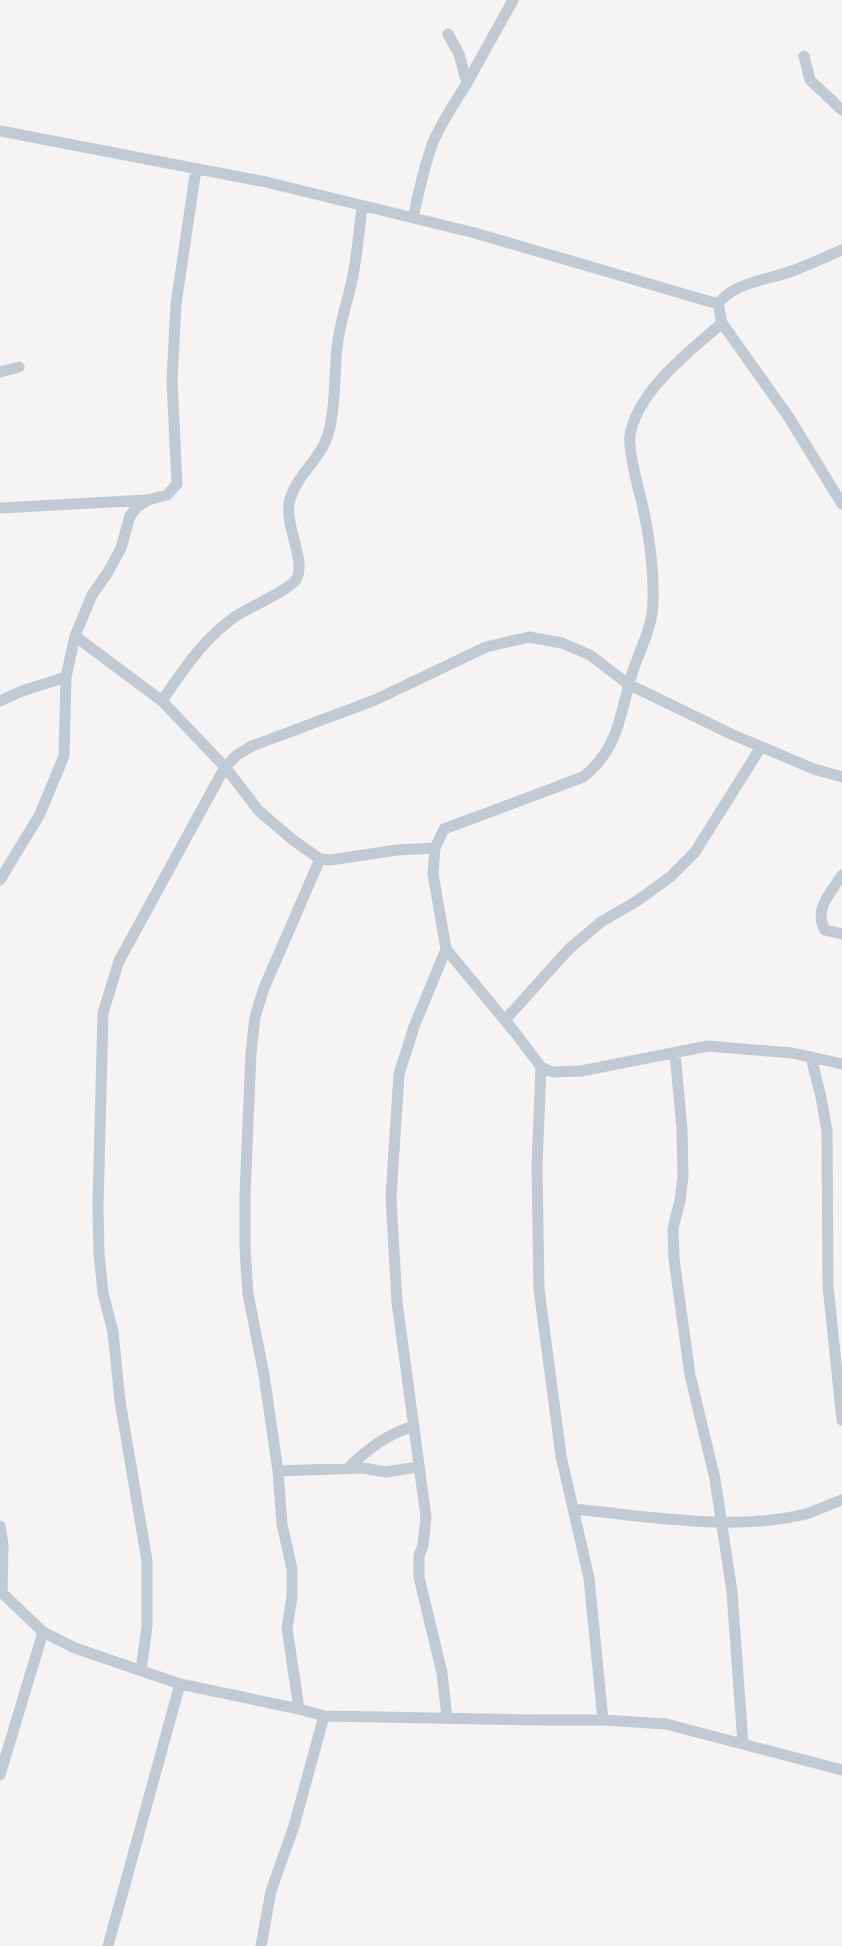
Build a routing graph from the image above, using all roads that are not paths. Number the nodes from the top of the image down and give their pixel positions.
1 (513, 0) edge
2 (448, 34) dead end
3 (804, 56) dead end
4 (467, 83) junction
5 (842, 110) edge
6 (0, 131) edge
7 (196, 169) junction
8 (362, 206) junction
9 (413, 218) junction
10 (842, 250) edge
11 (718, 304) junction
12 (722, 324) junction
13 (19, 367) dead end
14 (0, 372) edge
15 (148, 500) junction
16 (842, 504) edge
17 (0, 508) edge
18 (75, 636) junction
19 (66, 678) junction
20 (628, 684) junction
21 (0, 701) edge
22 (162, 701) junction
23 (761, 747) junction
24 (225, 767) junction
25 (842, 777) edge
26 (434, 848) junction
27 (320, 859) junction
28 (842, 875) edge
29 (0, 880) edge
30 (842, 934) edge
31 (446, 949) junction
32 (505, 1020) junction
33 (675, 1053) junction
34 (811, 1057) junction
35 (842, 1064) edge
36 (541, 1067) junction
37 (842, 1420) edge
38 (414, 1426) junction
39 (418, 1467) junction
40 (348, 1468) junction
41 (278, 1472) junction
42 (842, 1500) edge
43 (573, 1509) junction
44 (721, 1523) junction
45 (0, 1526) edge
46 (1, 1592) edge
47 (43, 1632) junction
48 (140, 1670) junction
49 (180, 1684) junction
50 (300, 1709) junction
51 (324, 1716) junction
52 (447, 1718) junction
53 (603, 1720) junction
54 (742, 1744) junction
55 (842, 1770) edge
56 (0, 1775) edge
57 (108, 1946) edge
58 (261, 1946) edge

1 - 4 street
2 - 4 street
3 - 5 street
4 - 9 street
6 - 7 street
7 - 8 street
7 - 15 street
8 - 9 street
8 - 22 street
9 - 11 street
10 - 11 street
11 - 12 street
12 - 16 street
12 - 20 street
13 - 14 street
15 - 17 street
15 - 18 street
18 - 19 street
18 - 22 street
19 - 21 street
19 - 29 street
20 - 23 street
20 - 24 street
20 - 26 street
22 - 24 street
23 - 25 street
23 - 32 street
24 - 27 street
24 - 48 street
26 - 27 street
26 - 31 street
27 - 41 street
28 - 30 street
31 - 32 street
31 - 38 street
32 - 36 street
33 - 34 street
33 - 36 street
33 - 44 street
34 - 35 street
34 - 37 street
36 - 43 street
38 - 39 street
38 - 40 street
39 - 40 street
39 - 52 street
40 - 41 street
41 - 50 street
42 - 44 street
43 - 44 street
43 - 53 street
44 - 54 street
45 - 46 street
46 - 47 street
47 - 48 street
47 - 56 street
48 - 49 street
49 - 50 street
49 - 57 street
50 - 51 street
51 - 52 street
51 - 58 street
52 - 53 street
53 - 54 street
54 - 55 street

